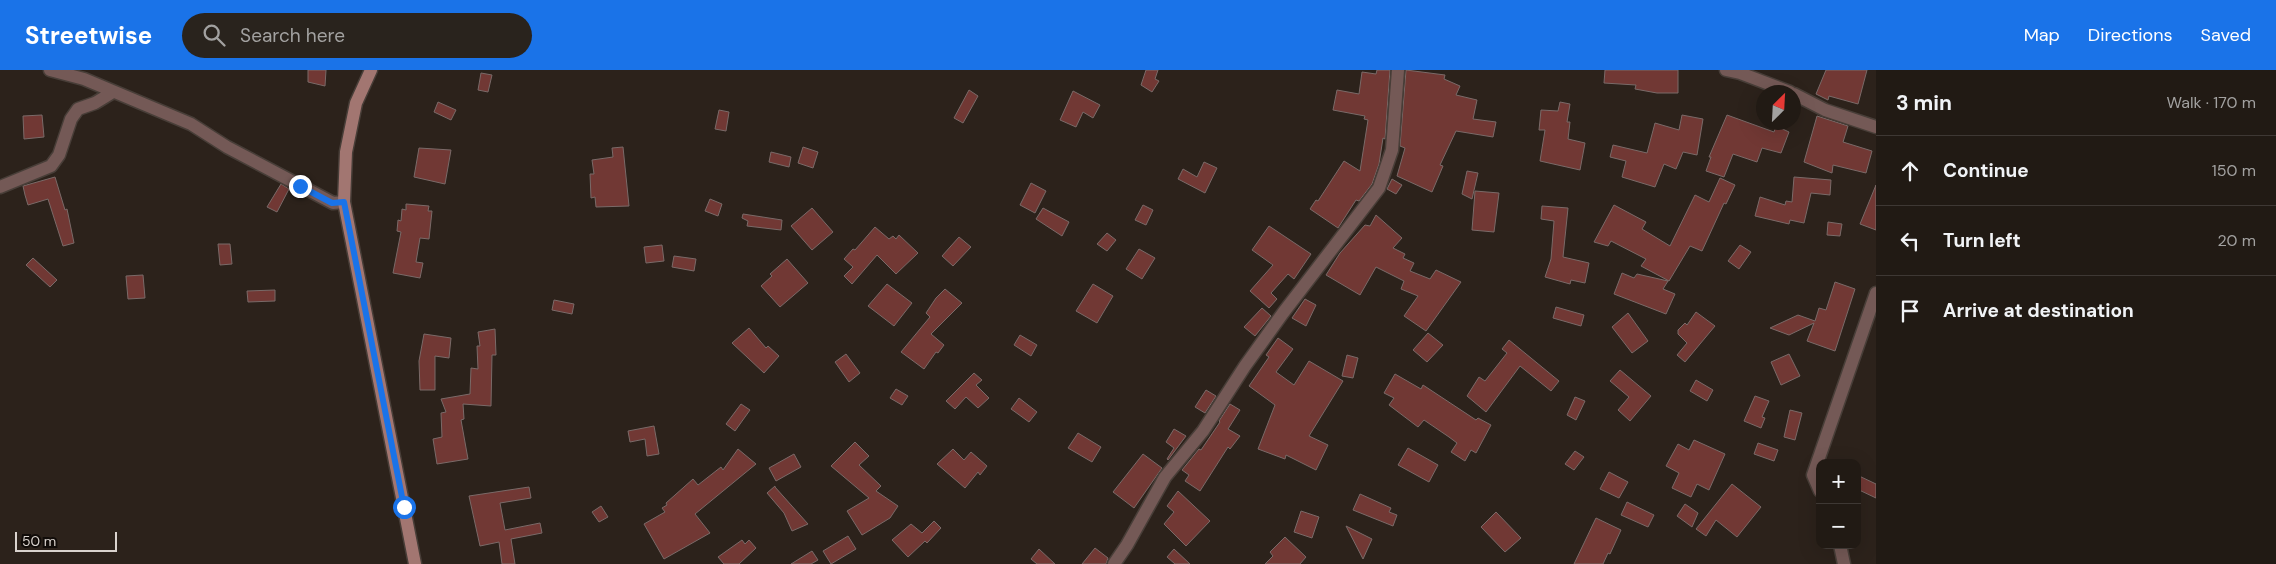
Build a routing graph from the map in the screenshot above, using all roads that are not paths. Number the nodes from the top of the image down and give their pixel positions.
1 (50, 70) edge
2 (371, 70) edge
3 (1398, 70) edge
4 (1726, 70) edge
5 (1771, 85) edge
6 (113, 92) junction
7 (1801, 98) edge
8 (1876, 127) edge
9 (0, 187) edge
10 (344, 202) junction
11 (1876, 293) edge
12 (1819, 459) edge
13 (1816, 466) edge
14 (1816, 482) edge
15 (1841, 549) edge
16 (416, 564) edge
17 (1114, 564) edge
18 (1844, 564) edge

1 - 6 street
2 - 10 street
3 - 17 street
4 - 5 street
6 - 9 street
6 - 10 street
7 - 8 street
10 - 16 street
11 - 12 street
13 - 14 street
15 - 18 street

